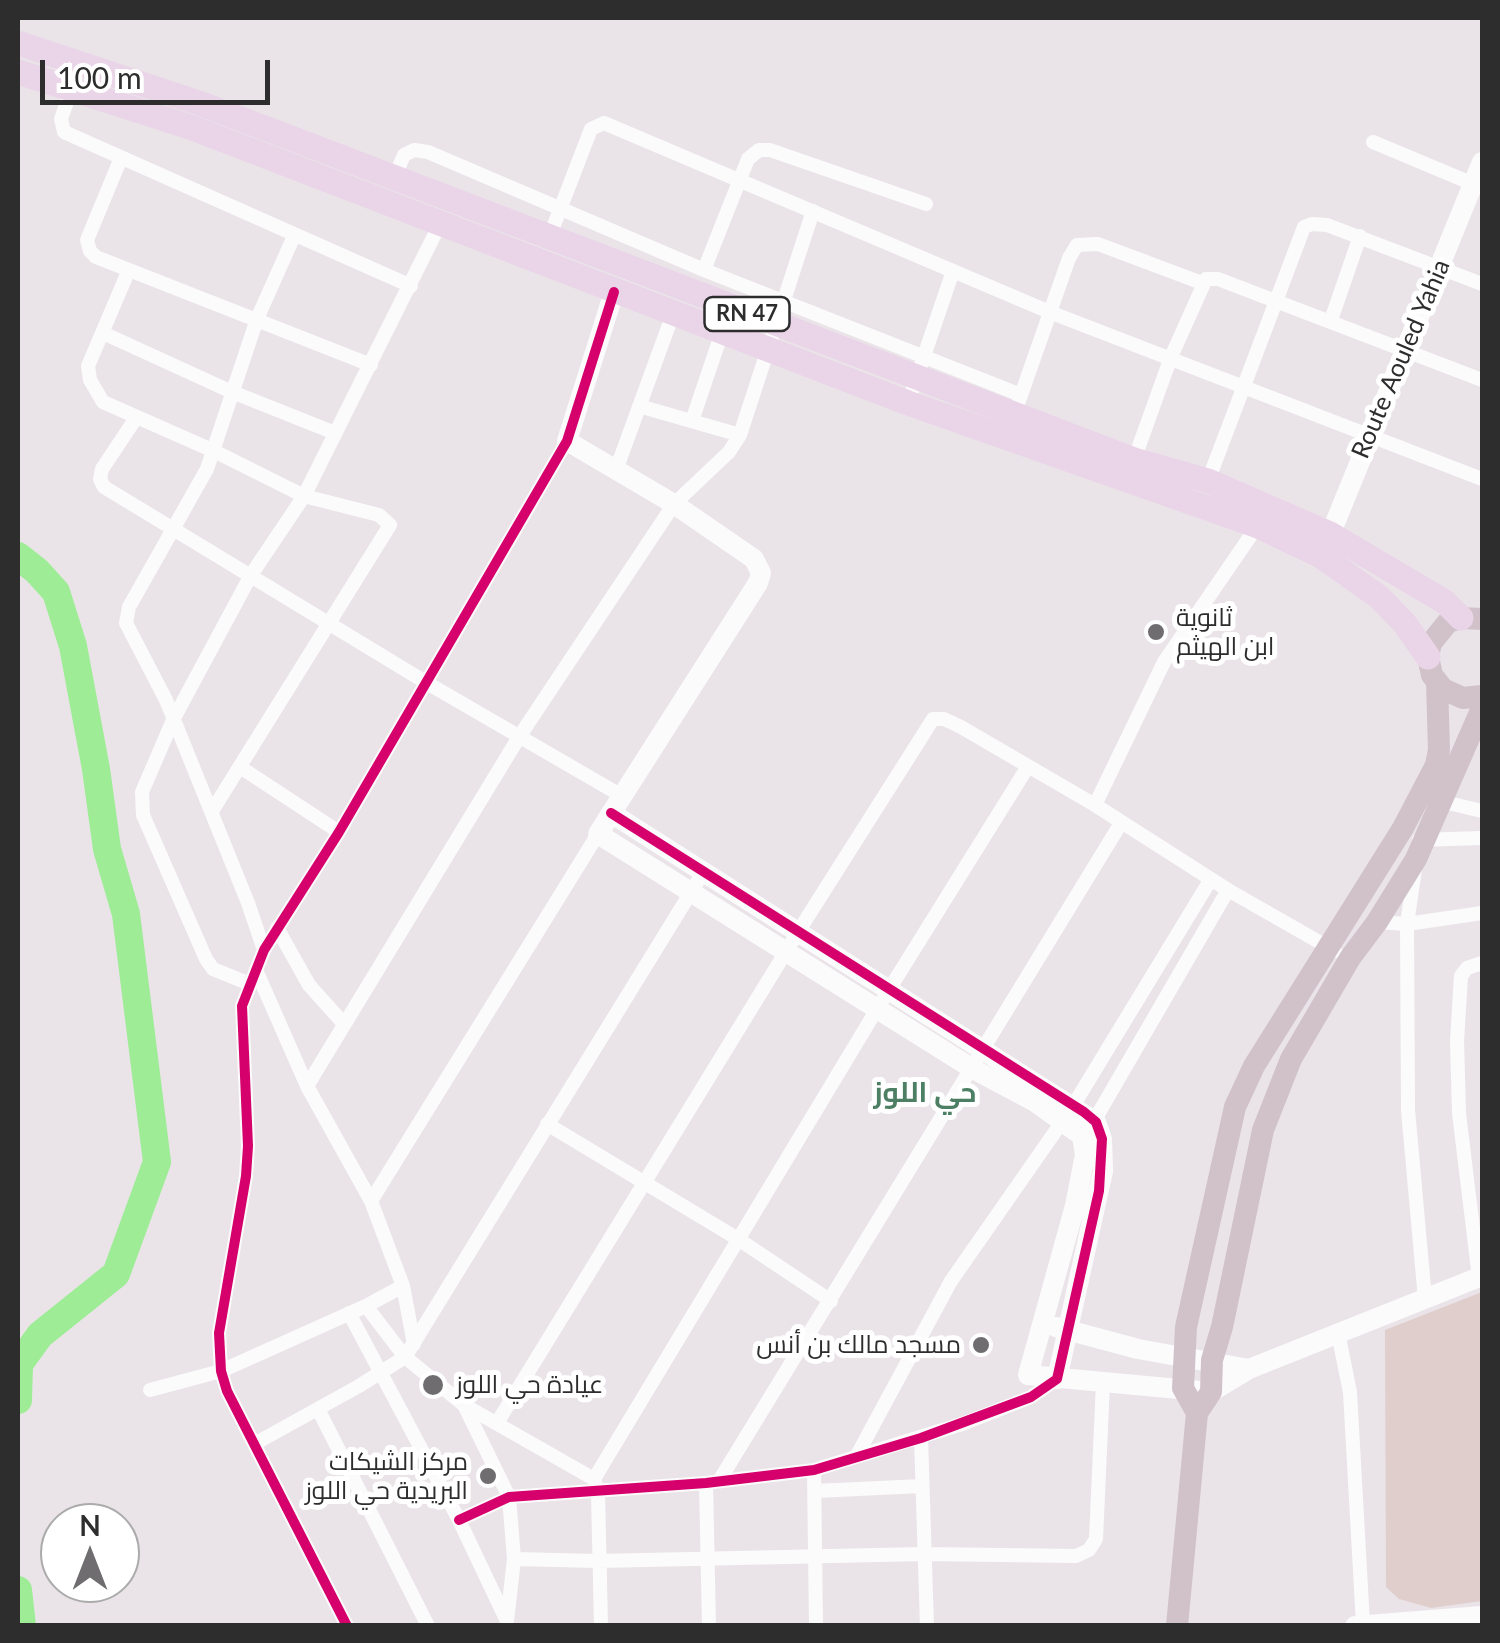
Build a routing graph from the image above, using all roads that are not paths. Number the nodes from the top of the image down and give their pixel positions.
1 (18, 43) edge
2 (84, 62) junction
3 (18, 72) edge
4 (72, 87) junction
5 (1373, 142) dead end
6 (121, 158) junction
7 (1482, 162) edge
8 (394, 178) junction
9 (740, 180) junction
10 (1478, 186) edge
11 (452, 200) junction
12 (926, 204) dead end
13 (562, 208) junction
14 (813, 211) junction
15 (440, 225) junction
16 (294, 236) junction
17 (1360, 236) junction
18 (549, 238) junction
19 (1439, 268) junction
20 (704, 270) junction
21 (128, 272) junction
22 (953, 272) junction
23 (1202, 283) junction
24 (1482, 284) edge
25 (411, 286) junction
26 (614, 292) junction
27 (1275, 301) junction
28 (1052, 312) junction
29 (673, 314) junction
30 (256, 320) junction
31 (1331, 320) junction
32 (776, 325) junction
33 (722, 332) junction
34 (102, 333) junction
35 (1405, 348) junction
36 (1171, 358) junction
37 (371, 365) junction
38 (918, 368) junction
39 (1482, 380) edge
40 (1243, 386) junction
41 (232, 392) junction
42 (908, 402) junction
43 (1018, 405) junction
44 (640, 406) junction
45 (136, 418) junction
46 (692, 421) junction
47 (335, 434) junction
48 (740, 435) junction
49 (1369, 435) junction
50 (567, 440) junction
51 (214, 450) junction
52 (1134, 460) junction
53 (616, 470) junction
54 (1482, 479) edge
55 (1208, 481) junction
56 (304, 496) junction
57 (674, 504) junction
58 (1264, 516) junction
59 (175, 529) junction
60 (1326, 545) junction
61 (251, 576) junction
62 (1472, 618) edge
63 (330, 624) junction
64 (1428, 657) junction
65 (427, 682) junction
66 (1437, 682) junction
67 (1482, 696) edge
68 (1482, 708) edge
69 (173, 720) junction
70 (519, 738) junction
71 (240, 767) junction
72 (1028, 768) junction
73 (1444, 802) junction
74 (617, 804) junction
75 (1094, 805) junction
76 (212, 811) junction
77 (1482, 811) edge
78 (1121, 822) junction
79 (1402, 828) junction
80 (339, 832) junction
81 (598, 834) junction
82 (1482, 838) edge
83 (1419, 850) junction
84 (704, 871) junction
85 (1211, 880) junction
86 (1228, 890) junction
87 (692, 894) junction
88 (1482, 913) edge
89 (1377, 922) junction
90 (1407, 924) junction
91 (278, 928) junction
92 (798, 932) junction
93 (1173, 941) junction
94 (1327, 947) junction
95 (264, 950) junction
96 (1194, 951) junction
97 (787, 954) junction
98 (1350, 958) junction
99 (1482, 964) edge
100 (253, 977) junction
101 (890, 990) junction
102 (877, 1009) junction
103 (344, 1024) junction
104 (985, 1050) junction
105 (974, 1070) junction
106 (306, 1086) junction
107 (1039, 1094) junction
108 (1235, 1107) junction
109 (1067, 1113) junction
110 (1269, 1113) junction
111 (547, 1124) junction
112 (1089, 1129) junction
113 (644, 1182) junction
114 (371, 1201) junction
115 (738, 1239) junction
116 (1481, 1277) edge
117 (403, 1286) junction
118 (832, 1300) junction
119 (1425, 1300) junction
120 (366, 1306) junction
121 (349, 1313) junction
122 (1043, 1324) junction
123 (1068, 1330) junction
124 (1338, 1333) junction
125 (410, 1350) junction
126 (1184, 1357) junction
127 (1212, 1360) junction
128 (1249, 1369) junction
129 (221, 1371) junction
130 (378, 1372) junction
131 (1028, 1375) junction
132 (1057, 1378) junction
133 (1103, 1383) junction
134 (1183, 1388) junction
135 (150, 1390) dead end
136 (1210, 1392) junction
137 (1032, 1397) junction
138 (464, 1404) junction
139 (318, 1409) junction
140 (1197, 1413) junction
141 (498, 1423) junction
142 (921, 1438) junction
143 (256, 1443) junction
144 (856, 1456) junction
145 (814, 1470) junction
146 (712, 1482) junction
147 (596, 1485) junction
148 (922, 1486) junction
149 (815, 1491) junction
150 (509, 1497) junction
151 (459, 1520) junction
152 (924, 1554) junction
153 (707, 1558) junction
154 (814, 1558) junction
155 (514, 1559) junction
156 (598, 1562) junction
157 (1482, 1616) edge
158 (508, 1623) edge
159 (1423, 1623) edge
160 (1359, 1625) edge
161 (347, 1626) edge
162 (428, 1626) edge
163 (601, 1626) edge
164 (709, 1626) edge
165 (816, 1626) edge
166 (927, 1626) edge
167 (1177, 1626) edge

1 - 2 highway, RN 47
2 - 4 street
2 - 8 highway, RN 47
3 - 4 highway, RN 47
4 - 6 street
4 - 15 highway, RN 47
5 - 10 street
6 - 16 street
6 - 21 street
7 - 10 street, Route Aouled Yahia
8 - 11 highway, RN 47
8 - 13 street
9 - 12 street
9 - 13 street
9 - 14 street
9 - 20 street
10 - 19 street, Route Aouled Yahia
11 - 15 street
11 - 18 highway, RN 47
13 - 18 street
13 - 20 street
14 - 22 street
14 - 32 street
15 - 25 street
15 - 26 highway, RN 47
16 - 25 street
16 - 30 street
17 - 19 street
17 - 27 street
17 - 31 street
18 - 32 highway, RN 47
19 - 24 street
19 - 35 street, Route Aouled Yahia
20 - 32 street
21 - 30 street
21 - 34 street
22 - 28 street
22 - 38 street
23 - 27 street
23 - 28 street
23 - 36 street
25 - 37 street
26 - 29 highway, RN 47
26 - 50 street
27 - 31 street
27 - 40 street
28 - 36 street
28 - 43 street
29 - 33 highway, RN 47
29 - 44 street
30 - 37 street
30 - 41 street
31 - 35 street
32 - 33 highway, RN 47
32 - 38 highway, RN 47
32 - 42 highway, RN 47
32 - 48 street
33 - 46 street
34 - 41 street
34 - 45 street
35 - 39 street
35 - 49 street, Route Aouled Yahia
36 - 40 street
36 - 52 street
37 - 47 street
38 - 42 street
38 - 43 highway, RN 47
40 - 49 street
40 - 55 street
41 - 47 street
41 - 51 street
42 - 58 highway, RN 47
43 - 52 highway, RN 47
44 - 46 street
44 - 53 street
45 - 51 street
45 - 59 street
46 - 48 street
47 - 56 street
48 - 57 street
49 - 54 street
49 - 60 street, Route Aouled Yahia
50 - 53 street
50 - 65 street
51 - 56 street
51 - 59 street
52 - 55 highway, RN 47
53 - 57 street
55 - 58 highway, RN 47
56 - 61 street
56 - 63 street
57 - 70 street
57 - 74 street
58 - 60 highway, RN 47
58 - 75 street
59 - 61 street
59 - 69 street
60 - 62 highway, RN 47
60 - 64 highway, RN 47
61 - 63 street
61 - 69 street
62 - 64 main road
63 - 65 street
63 - 71 street
64 - 66 main road
65 - 70 street
65 - 80 street
66 - 67 main road
66 - 79 main road
68 - 73 main road
69 - 76 street
69 - 100 street
70 - 74 street
70 - 103 street
71 - 76 street
71 - 80 street
72 - 75 street
72 - 92 street
72 - 101 street
73 - 77 street
73 - 83 main road
74 - 81 street
74 - 84 street
75 - 78 street
76 - 95 street
78 - 85 street
78 - 104 street
79 - 83 street
79 - 94 main road
80 - 91 street
81 - 87 street
81 - 114 street
82 - 83 street
83 - 89 main road
83 - 90 street
84 - 87 street
84 - 92 street
85 - 86 street
85 - 93 street
86 - 94 street
86 - 96 street
87 - 97 street
87 - 111 street
88 - 90 street
89 - 90 street
89 - 98 main road
90 - 119 street
91 - 95 street
91 - 103 street
92 - 97 street
92 - 101 street
93 - 96 street
93 - 109 street
94 - 98 street
94 - 108 main road
95 - 100 street
96 - 112 street
97 - 102 street
97 - 113 street
98 - 110 main road
99 - 116 street
100 - 106 street
100 - 129 street
101 - 102 street
101 - 104 street
102 - 105 street
102 - 115 street
103 - 106 street
104 - 105 street
104 - 107 street
105 - 107 street
105 - 118 street
106 - 114 street
107 - 109 street
108 - 110 main road
108 - 126 main road
109 - 112 street
109 - 144 street
110 - 127 main road
111 - 113 street
111 - 125 street
112 - 122 street
112 - 123 street
113 - 115 street
113 - 141 street
114 - 117 street
115 - 118 street
115 - 147 street
116 - 119 street
117 - 120 street
117 - 125 street
118 - 146 street
119 - 124 street
120 - 121 street
120 - 125 street
121 - 129 street
121 - 130 street
122 - 123 street
122 - 131 street
123 - 126 street
123 - 132 street
124 - 128 street
124 - 160 street
125 - 130 street
125 - 138 street
126 - 127 street
126 - 134 main road
127 - 128 street
127 - 136 main road
128 - 136 street
129 - 135 street
129 - 143 street
130 - 139 street
130 - 151 street
131 - 132 street
131 - 137 street
132 - 133 street
132 - 137 street
133 - 134 street
133 - 152 street
134 - 136 street
134 - 140 main road
136 - 140 main road
137 - 142 street
138 - 141 street
138 - 150 street
139 - 143 street
139 - 162 street
140 - 167 main road
141 - 147 street
142 - 144 street
142 - 148 street
143 - 161 street
144 - 145 street
145 - 146 street
145 - 149 street
146 - 147 street
146 - 153 street
147 - 150 street
147 - 156 street
148 - 149 street
148 - 152 street
149 - 154 street
150 - 151 street
150 - 155 street
151 - 158 street
152 - 154 street
152 - 166 street
153 - 154 street
153 - 156 street
153 - 164 street
154 - 165 street
155 - 156 street
155 - 158 street
156 - 163 street
157 - 159 street
159 - 160 street

